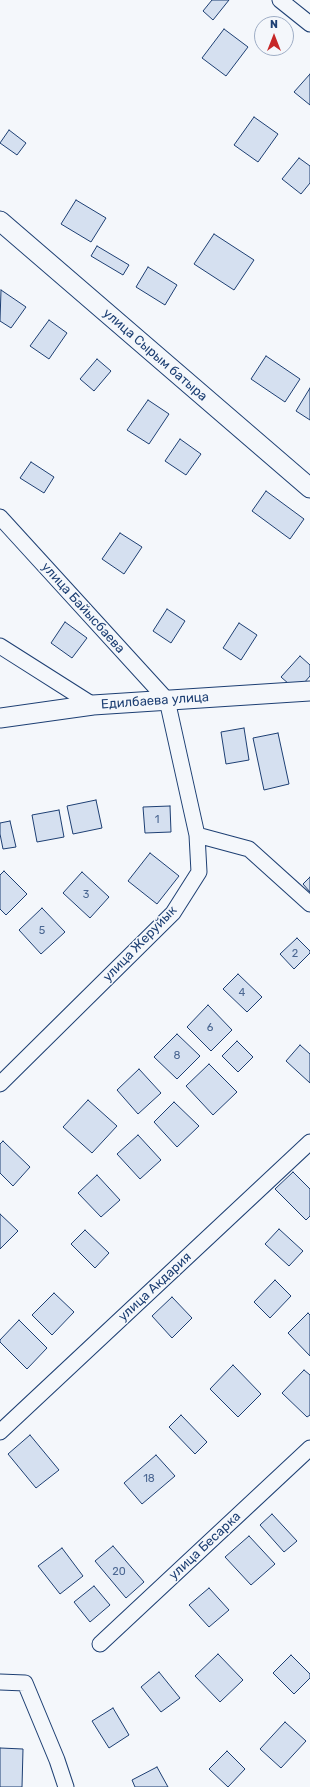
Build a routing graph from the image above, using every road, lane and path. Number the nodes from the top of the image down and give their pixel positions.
1 (280, 0) edge
2 (310, 24) edge
3 (0, 221) edge
4 (310, 488) edge
5 (0, 517) edge
6 (0, 646) edge
7 (310, 691) edge
8 (167, 700) junction
9 (93, 705) junction
10 (0, 718) edge
11 (197, 835) junction
12 (310, 904) edge
13 (0, 1084) edge
14 (310, 1142) edge
15 (0, 1432) edge
16 (310, 1448) edge
17 (100, 1644) dead end
18 (0, 1682) edge
19 (66, 1787) edge

1 - 2 street
3 - 4 street, улица Сырым батыра
5 - 8 street, улица Байысбаева
6 - 9 street
7 - 8 street, Едилбаева улица
8 - 9 street, Едилбаева улица
8 - 11 street, улица Жеруйык
9 - 10 street, Едилбаева улица
11 - 12 street
11 - 13 street, улица Жеруйык
14 - 15 street, улица Акдария
16 - 17 street, улица Бесарка
18 - 19 street

